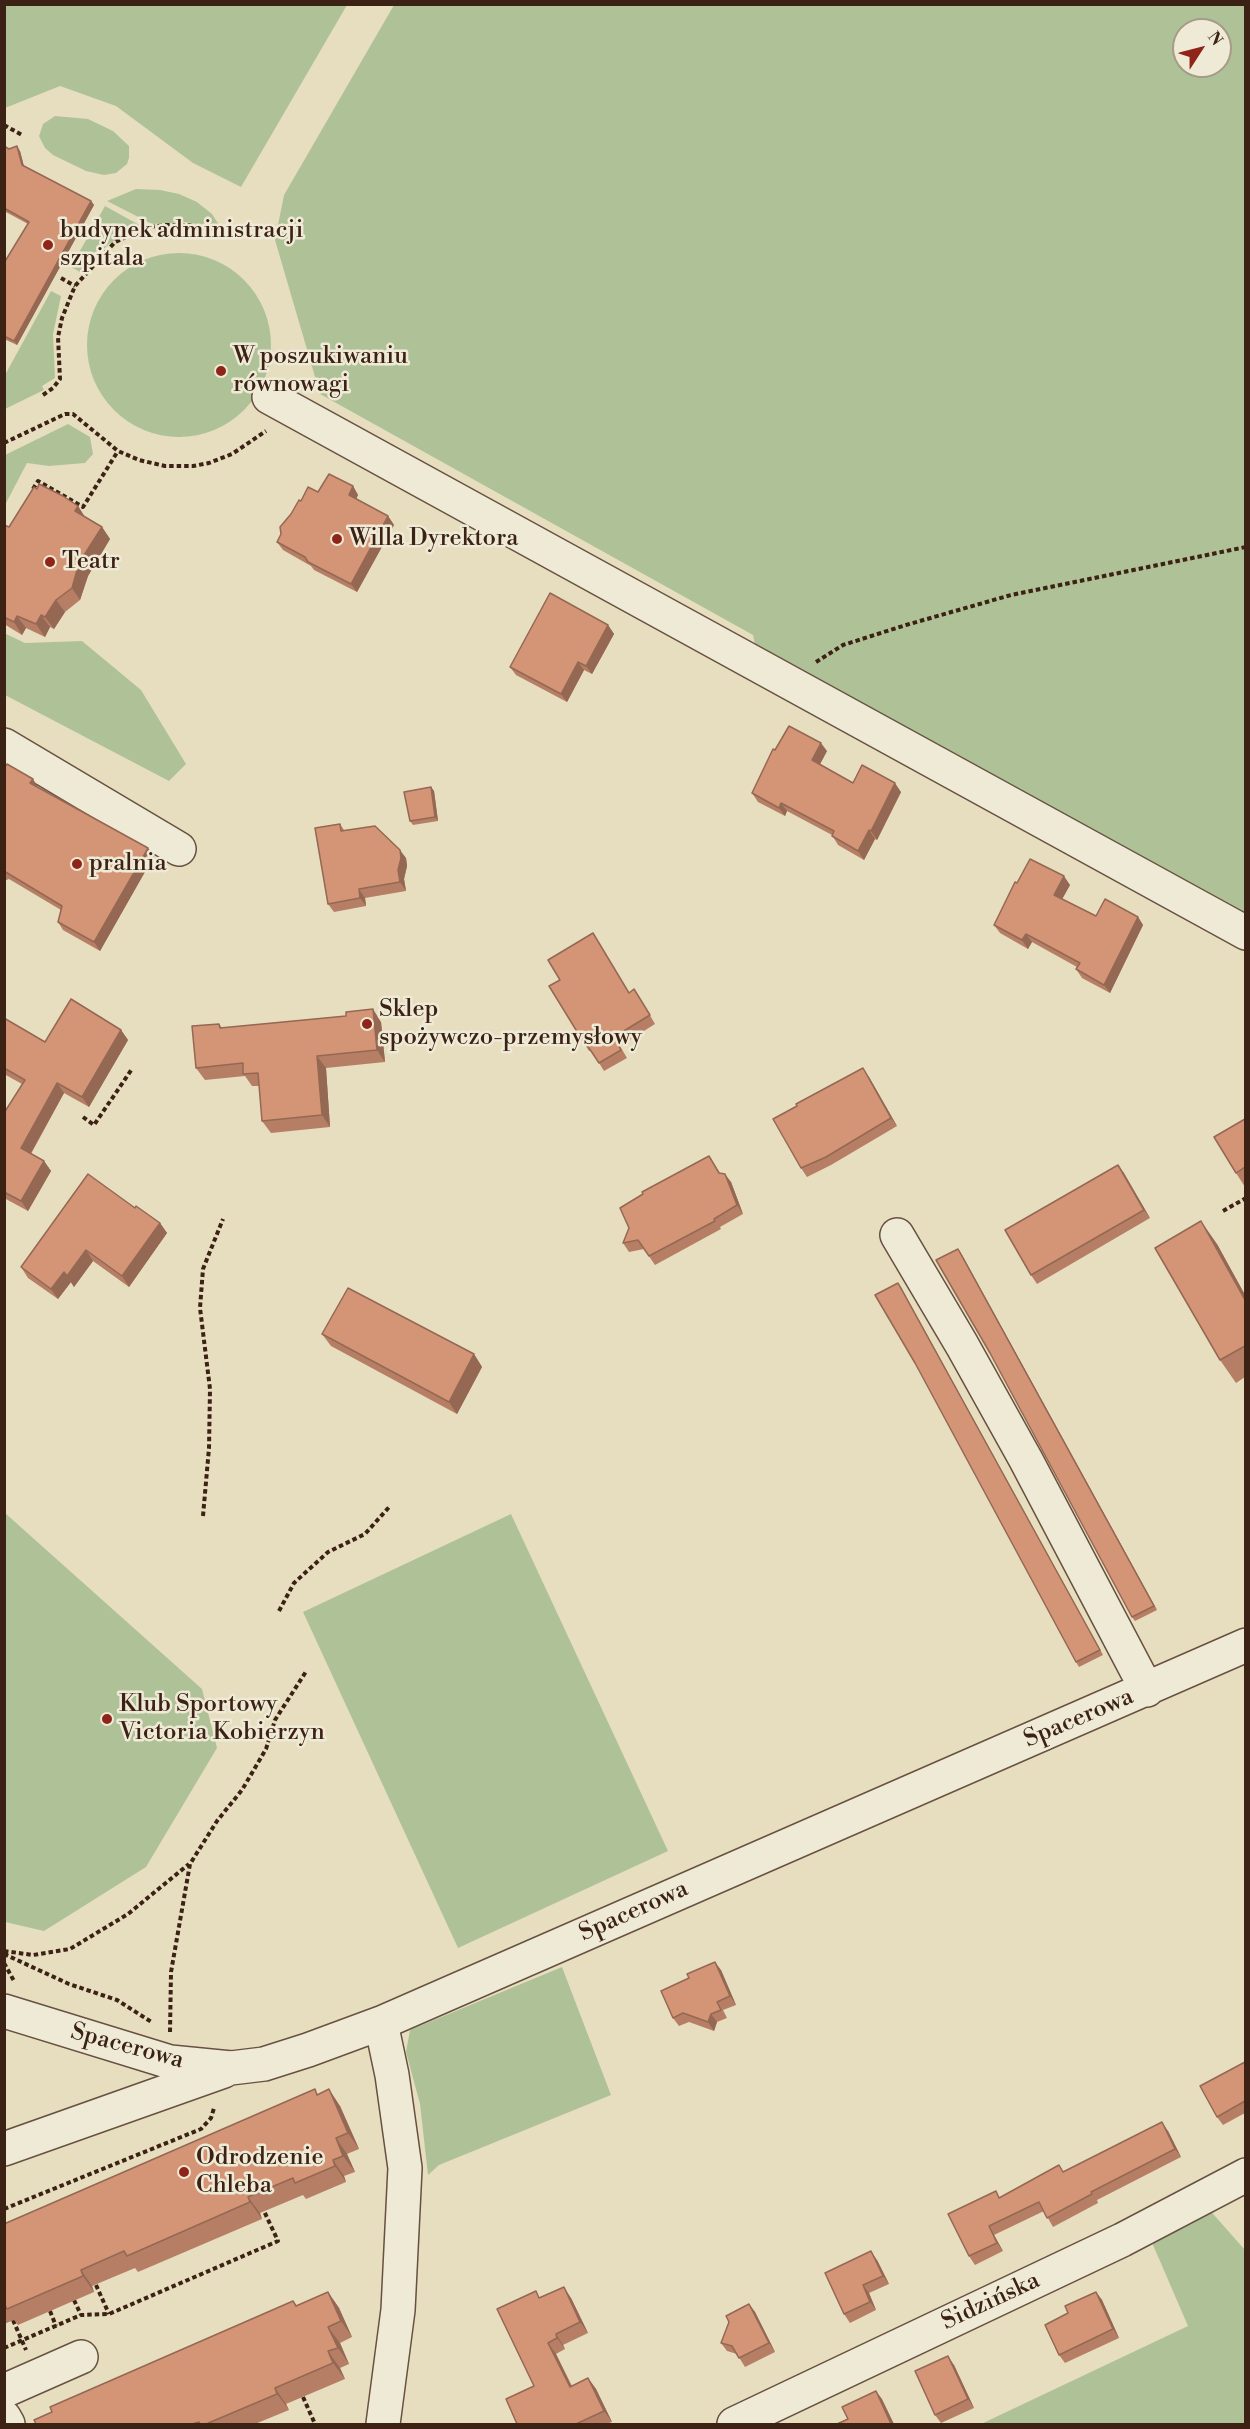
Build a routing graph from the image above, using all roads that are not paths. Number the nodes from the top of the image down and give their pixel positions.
1 (269, 397) dead end
2 (4, 745) edge
3 (179, 849) dead end
4 (1245, 933) edge
5 (897, 1235) dead end
6 (1245, 1645) edge
7 (1147, 1690) junction
8 (4, 2012) edge
9 (381, 2023) junction
10 (231, 2068) junction
11 (4, 2149) edge
12 (1245, 2175) edge
13 (81, 2357) dead end
14 (4, 2391) edge
15 (4, 2417) edge
16 (8, 2424) edge
17 (383, 2424) edge
18 (734, 2424) edge

1 - 4 street
2 - 3 street
5 - 7 street
6 - 7 street, Spacerowa
7 - 9 street, Spacerowa
8 - 10 street, Spacerowa
9 - 10 street, Spacerowa
9 - 17 street
10 - 11 street
12 - 18 street, Sidzińska
13 - 14 street
15 - 16 street

